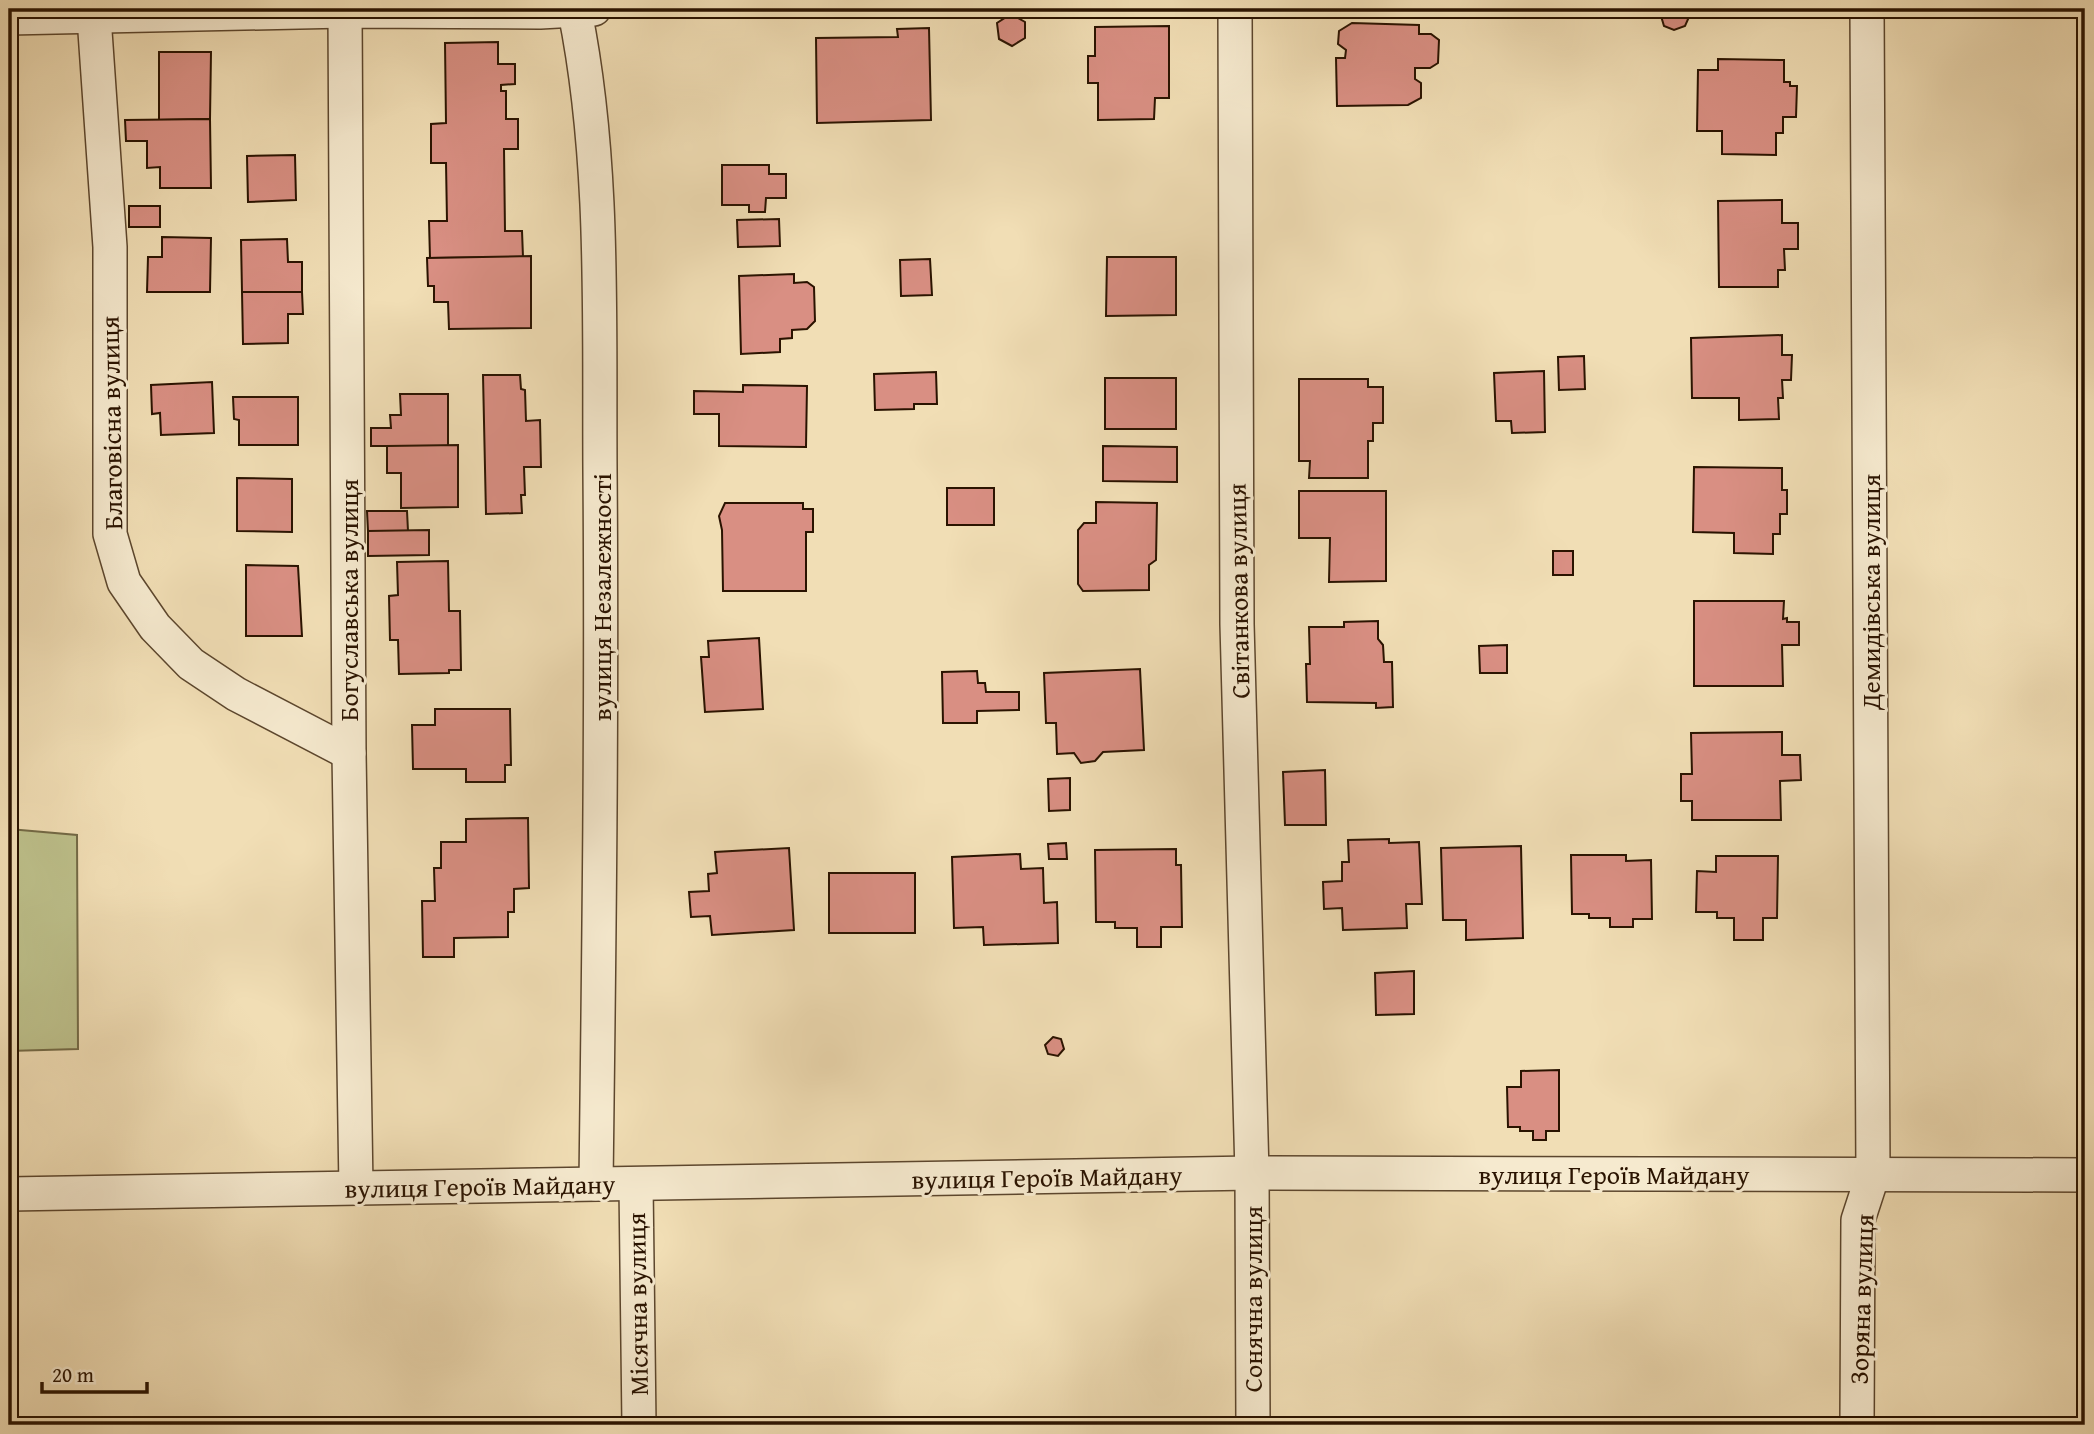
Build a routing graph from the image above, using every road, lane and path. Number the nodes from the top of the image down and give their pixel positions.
1 (1235, 9) edge
2 (1867, 9) edge
3 (584, 10) edge
4 (345, 11) junction
5 (93, 17) junction
6 (9, 18) edge
7 (349, 753) junction
8 (1252, 1173) junction
9 (1873, 1174) junction
10 (2085, 1175) edge
11 (596, 1184) junction
12 (636, 1184) junction
13 (356, 1188) junction
14 (9, 1194) edge
15 (639, 1425) edge
16 (1253, 1425) edge
17 (1857, 1425) edge

1 - 8 street, Світанкова вулиця
2 - 9 street, Демидівська вулиця
3 - 4 street
3 - 11 street, вулиця Незалежності
4 - 5 street
4 - 7 street, Богуславська вулиця
5 - 6 street
5 - 7 street, Благовісна вулиця
7 - 13 street, Богуславська вулиця
8 - 9 street, вулиця Героїв Майдану
8 - 12 street, вулиця Героїв Майдану
8 - 16 street, Сонячна вулиця
9 - 10 street, вулиця Героїв Майдану
9 - 17 street, Зоряна вулиця
11 - 12 street, вулиця Героїв Майдану
11 - 13 street, вулиця Героїв Майдану
12 - 15 street, Місячна вулиця
13 - 14 street, вулиця Героїв Майдану

